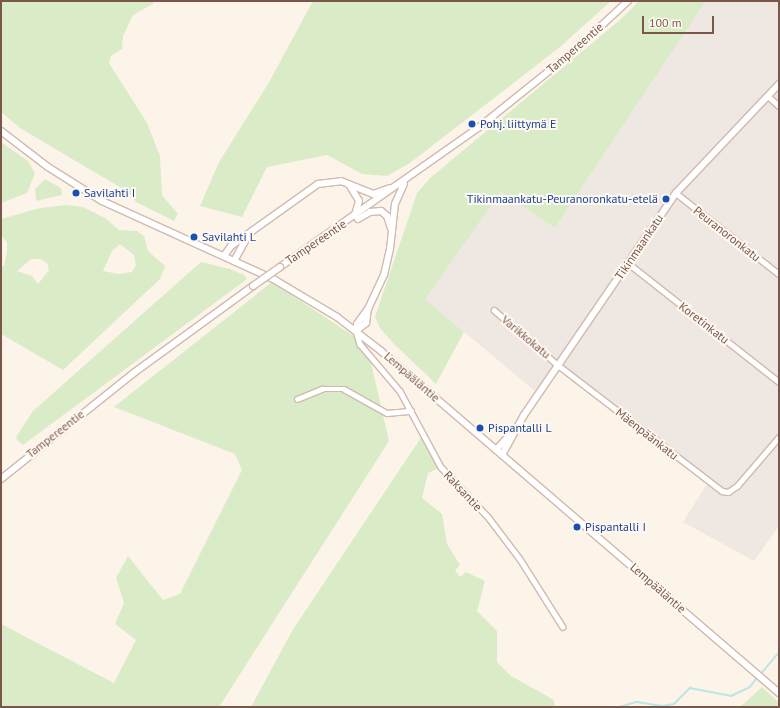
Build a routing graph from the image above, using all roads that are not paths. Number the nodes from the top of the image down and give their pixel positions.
1 (628, 1) edge
2 (779, 84) edge
3 (768, 96) junction
4 (779, 106) edge
5 (1, 131) edge
6 (415, 175) junction
7 (406, 181) junction
8 (348, 184) junction
9 (676, 193) junction
10 (351, 219) junction
11 (330, 233) junction
12 (250, 234) junction
13 (392, 239) junction
14 (224, 256) junction
15 (234, 261) junction
16 (628, 263) junction
17 (779, 274) edge
18 (494, 310) dead end
19 (356, 331) junction
20 (558, 365) junction
21 (779, 382) edge
22 (297, 399) dead end
23 (411, 411) junction
24 (518, 426) junction
25 (779, 437) edge
26 (496, 450) junction
27 (502, 455) junction
28 (1, 479) edge
29 (564, 628) dead end
30 (778, 692) edge

1 - 6 main road, Tampereentie
2 - 3 main road, Tikinmaankatu
3 - 4 street
3 - 9 main road, Tikinmaankatu
5 - 14 main road, Lempääläntie
6 - 7 main road, Tampereentie
6 - 8 main road
7 - 10 main road, Tampereentie
7 - 13 main road
8 - 10 main road
8 - 12 main road
9 - 16 main road, Tikinmaankatu
9 - 17 street, Peuranoronkatu
10 - 11 main road, Tampereentie
11 - 13 main road
11 - 28 main road, Tampereentie, bridge
12 - 14 main road
12 - 15 main road
13 - 19 main road
14 - 15 main road, Lempääläntie
15 - 19 main road, Lempääläntie
16 - 20 main road, Tikinmaankatu
16 - 21 street, Koretinkatu
18 - 20 street, Varikkokatu
19 - 23 street, Raksantie
19 - 26 main road, Lempääläntie
20 - 24 main road, Tikinmaankatu
20 - 25 street, Mäenpäänkatu
22 - 23 street
23 - 29 street, Raksantie
24 - 26 main road, Tikinmaankatu
24 - 27 main road, Tikinmaankatu
26 - 27 main road, Lempääläntie
27 - 30 main road, Lempääläntie

